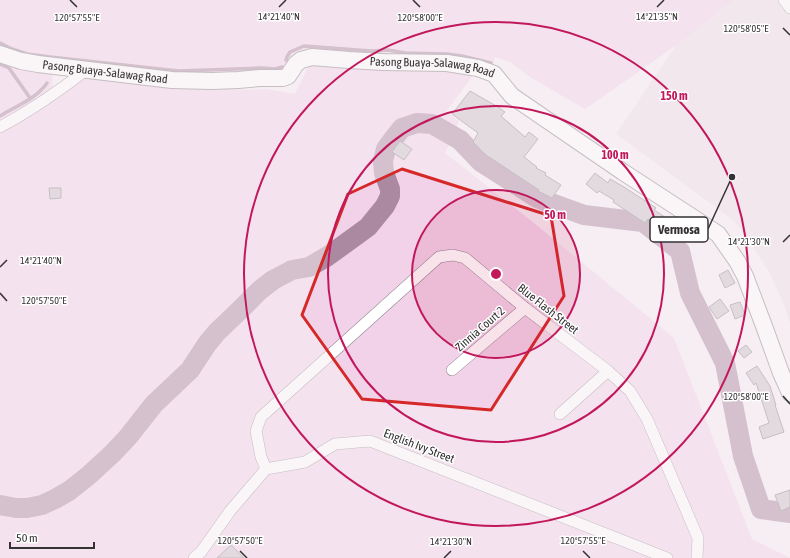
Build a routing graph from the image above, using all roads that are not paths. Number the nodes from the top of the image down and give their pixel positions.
1 (784, 0) edge
2 (790, 8) edge
3 (0, 54) edge
4 (86, 70) junction
5 (0, 127) edge
6 (524, 308) junction
7 (452, 370) dead end
8 (608, 371) junction
9 (790, 393) edge
10 (560, 414) dead end
11 (266, 469) junction
12 (194, 558) edge
13 (667, 558) edge
14 (697, 558) edge

1 - 2 street
3 - 4 street, Pasong Buaya-Salawag Road
4 - 5 street
4 - 9 street, Pasong Buaya-Salawag Road
6 - 7 street, Zinnia Court 2
6 - 8 street, Blue Flash Street
6 - 11 street, Blue Flash Street
8 - 10 street
8 - 14 street, Blue Flash Street
11 - 12 street
11 - 13 street, English Ivy Street

